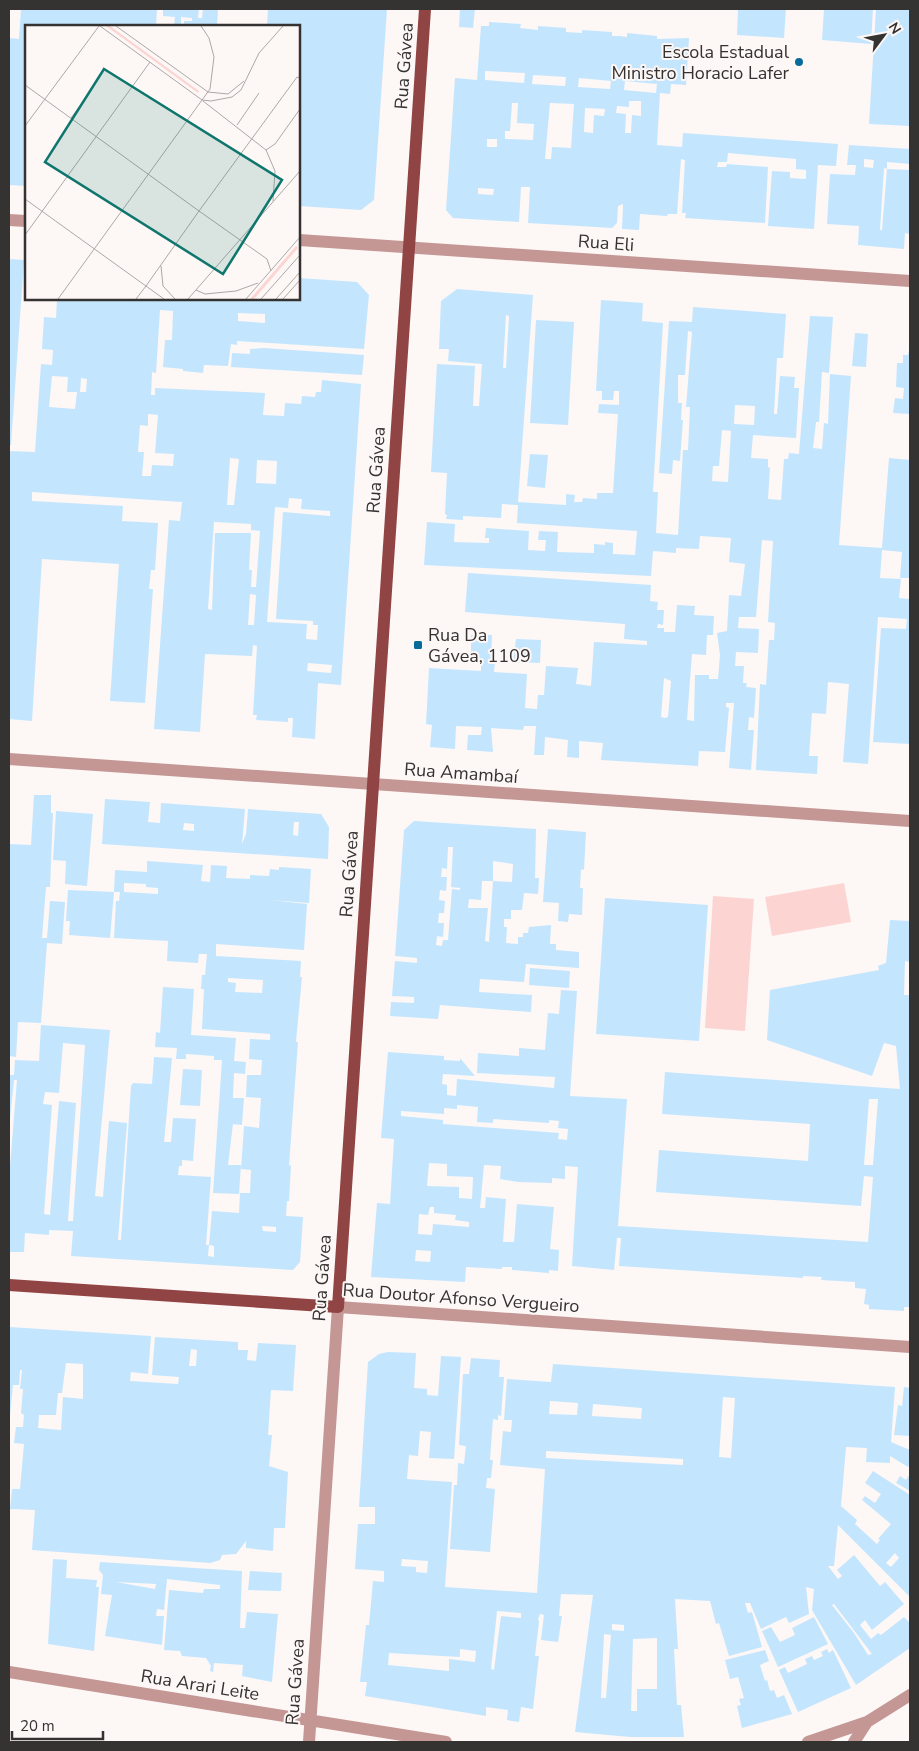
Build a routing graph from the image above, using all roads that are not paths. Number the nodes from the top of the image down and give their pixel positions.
1 (425, 9) edge
2 (9, 220) edge
3 (25, 221) edge
4 (300, 240) edge
5 (409, 247) junction
6 (910, 281) edge
7 (9, 759) edge
8 (373, 785) junction
9 (910, 821) edge
10 (9, 1285) edge
11 (338, 1307) junction
12 (910, 1347) edge
13 (9, 1672) edge
14 (910, 1695) edge
15 (310, 1720) junction
16 (867, 1722) junction
17 (309, 1742) edge
18 (446, 1742) edge
19 (808, 1742) edge
20 (854, 1742) edge

1 - 5 main road, Rua Gávea
2 - 3 street
4 - 5 street, Rua Eli
5 - 6 street, Rua Eli
5 - 8 main road, Rua Gávea
7 - 8 street, Rua Amambaí
8 - 9 street, Rua Amambaí
8 - 11 main road, Rua Gávea
10 - 11 main road, Rua Doutor Afonso Vergueiro
11 - 12 street, Rua Doutor Afonso Vergueiro
11 - 15 street, Rua Gávea
13 - 15 street, Rua Arari Leite
14 - 16 street
15 - 17 street, Rua Gávea
15 - 18 street, Rua Arari Leite
16 - 19 street
16 - 20 street

